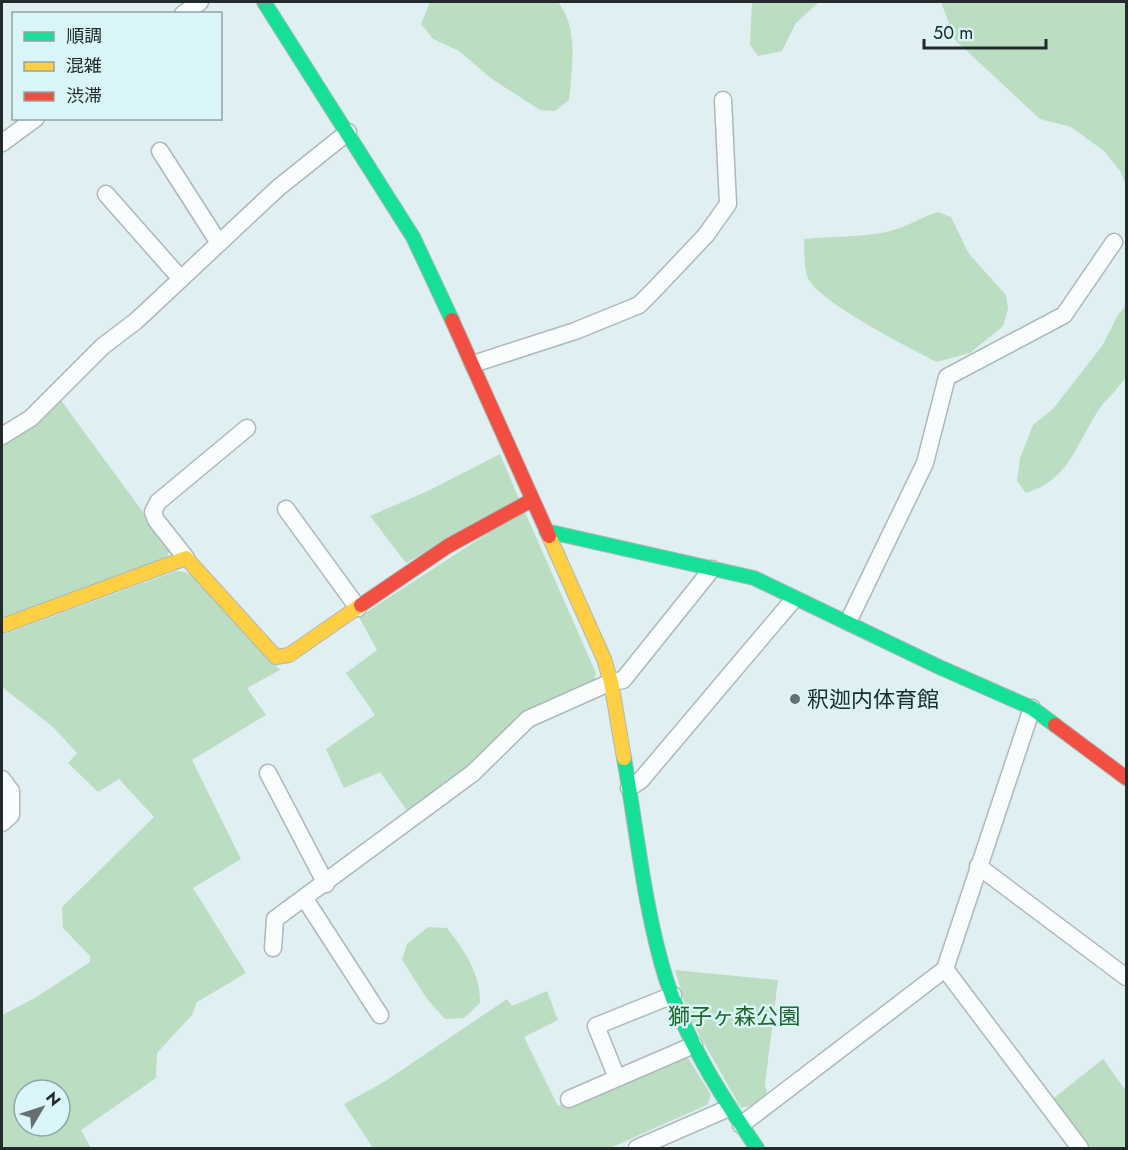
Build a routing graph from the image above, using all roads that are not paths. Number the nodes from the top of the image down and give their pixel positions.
1 (200, 2) edge
2 (264, 2) edge
3 (186, 12) edge
4 (723, 100) dead end
5 (33, 120) edge
6 (348, 132) junction
7 (2, 143) edge
8 (160, 151) dead end
9 (106, 194) dead end
10 (1114, 242) dead end
11 (219, 243) junction
12 (181, 279) junction
13 (473, 364) junction
14 (247, 428) dead end
15 (2, 436) edge
16 (532, 500) junction
17 (286, 508) dead end
18 (546, 531) junction
19 (186, 558) junction
20 (712, 568) junction
21 (794, 599) junction
22 (358, 608) junction
23 (848, 622) junction
24 (2, 626) edge
25 (611, 682) junction
26 (1032, 708) junction
27 (268, 773) dead end
28 (1126, 778) edge
29 (2, 780) edge
30 (629, 788) junction
31 (2, 824) edge
32 (978, 866) junction
33 (326, 884) junction
34 (305, 899) junction
35 (273, 948) dead end
36 (945, 969) junction
37 (1126, 977) edge
38 (673, 995) junction
39 (380, 1015) dead end
40 (694, 1045) junction
41 (617, 1078) junction
42 (569, 1099) dead end
43 (729, 1108) junction
44 (741, 1125) junction
45 (637, 1149) edge
46 (757, 1149) edge
47 (1080, 1149) edge

1 - 3 street
2 - 6 street
4 - 13 street
5 - 7 street
6 - 11 street
6 - 13 street
8 - 11 street
9 - 12 street
10 - 23 street
11 - 12 street
12 - 15 street
13 - 16 street
14 - 19 street
16 - 18 street
16 - 22 street
17 - 22 street
18 - 20 street
18 - 25 street
19 - 22 street
19 - 24 street
20 - 21 street
20 - 25 street
21 - 23 street
21 - 30 street
23 - 26 street
25 - 30 street
25 - 33 street
26 - 28 street
26 - 32 street
27 - 33 street
29 - 31 street
30 - 38 street
32 - 36 street
32 - 37 street
33 - 34 street
34 - 35 street
34 - 39 street
36 - 44 street
36 - 47 street
38 - 40 street
38 - 41 street
40 - 41 street
40 - 43 street
41 - 42 street
43 - 44 street
43 - 45 street
44 - 46 street

